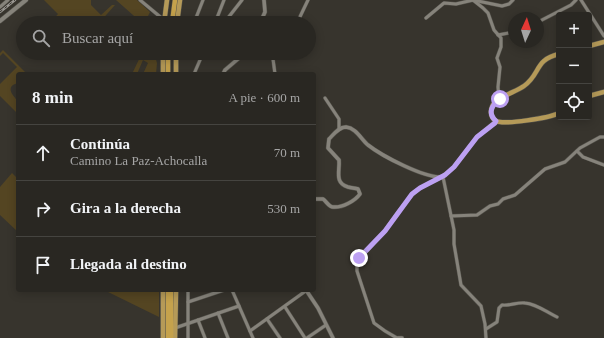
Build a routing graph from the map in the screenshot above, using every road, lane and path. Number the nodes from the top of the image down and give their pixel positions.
1 (8, 0) edge
2 (26, 0) edge
3 (140, 0) edge
4 (168, 0) edge
5 (172, 0) edge
6 (175, 0) edge
7 (180, 0) edge
8 (203, 0) edge
9 (224, 0) edge
10 (242, 0) edge
11 (264, 0) edge
12 (308, 0) edge
13 (473, 0) edge
14 (513, 0) edge
15 (576, 0) edge
16 (581, 0) edge
17 (0, 6) edge
18 (160, 16) edge
19 (167, 16) edge
20 (168, 16) edge
21 (169, 16) edge
22 (178, 16) edge
23 (197, 16) edge
24 (218, 16) edge
25 (229, 16) edge
26 (263, 16) edge
27 (300, 16) edge
28 (426, 18) dead end
29 (544, 19) edge
30 (0, 21) edge
31 (508, 33) edge
32 (498, 35) junction
33 (604, 36) edge
34 (604, 42) edge
35 (592, 45) edge
36 (556, 55) edge
37 (163, 60) edge
38 (169, 60) edge
39 (176, 60) edge
40 (200, 60) edge
41 (237, 60) edge
42 (272, 60) edge
43 (163, 72) edge
44 (169, 72) edge
45 (176, 72) edge
46 (195, 72) edge
47 (224, 72) edge
48 (275, 72) edge
49 (604, 92) edge
50 (592, 95) edge
51 (324, 98) dead end
52 (500, 99) junction
53 (556, 114) edge
54 (496, 121) junction
55 (338, 129) junction
56 (604, 137) edge
57 (577, 151) junction
58 (604, 165) edge
59 (442, 177) junction
60 (316, 199) edge
61 (450, 216) junction
62 (163, 292) edge
63 (168, 292) edge
64 (171, 292) edge
65 (176, 292) edge
66 (188, 292) edge
67 (218, 292) edge
68 (233, 292) edge
69 (304, 292) edge
70 (307, 292) edge
71 (188, 302) junction
72 (239, 306) junction
73 (285, 307) junction
74 (218, 313) junction
75 (557, 317) dead end
76 (198, 320) junction
77 (267, 320) junction
78 (188, 324) junction
79 (326, 325) junction
80 (175, 328) junction
81 (486, 329) junction
82 (250, 332) junction
83 (163, 338) edge
84 (168, 338) edge
85 (171, 338) edge
86 (175, 338) edge
87 (188, 338) edge
88 (205, 338) edge
89 (226, 338) edge
90 (253, 338) edge
91 (280, 338) edge
92 (306, 338) edge
93 (333, 338) edge
94 (398, 338) edge
95 (402, 338) edge
96 (486, 338) edge

1 - 17 street
2 - 30 main road
3 - 18 street
4 - 19 main road
5 - 20 highway
6 - 21 highway
7 - 22 main road
8 - 23 street
9 - 24 street
10 - 25 street
11 - 26 street
12 - 27 street
13 - 14 street
13 - 28 street
13 - 32 street
15 - 29 street
16 - 33 street
31 - 32 street
32 - 52 street
34 - 35 main road
36 - 52 main road
37 - 43 main road
38 - 44 highway
39 - 45 main road
40 - 46 street
41 - 47 street
42 - 48 street
49 - 50 main road
51 - 55 street
52 - 54 main road
53 - 54 main road
54 - 59 street
55 - 59 street
55 - 60 street
56 - 57 street
57 - 58 street
57 - 61 street
59 - 61 street
59 - 94 street
61 - 81 street
62 - 83 main road
63 - 84 highway
64 - 85 highway
65 - 80 main road
66 - 71 street
67 - 71 street
68 - 72 street
69 - 73 street
70 - 79 street
71 - 78 street
72 - 74 street
72 - 82 street
73 - 77 street
73 - 92 street
74 - 76 street
74 - 89 street
75 - 81 street
76 - 78 street
76 - 88 street
77 - 82 street
77 - 91 street
78 - 80 street
78 - 87 street
79 - 92 street
79 - 93 street
80 - 86 main road
81 - 96 street
82 - 90 street
94 - 95 street

